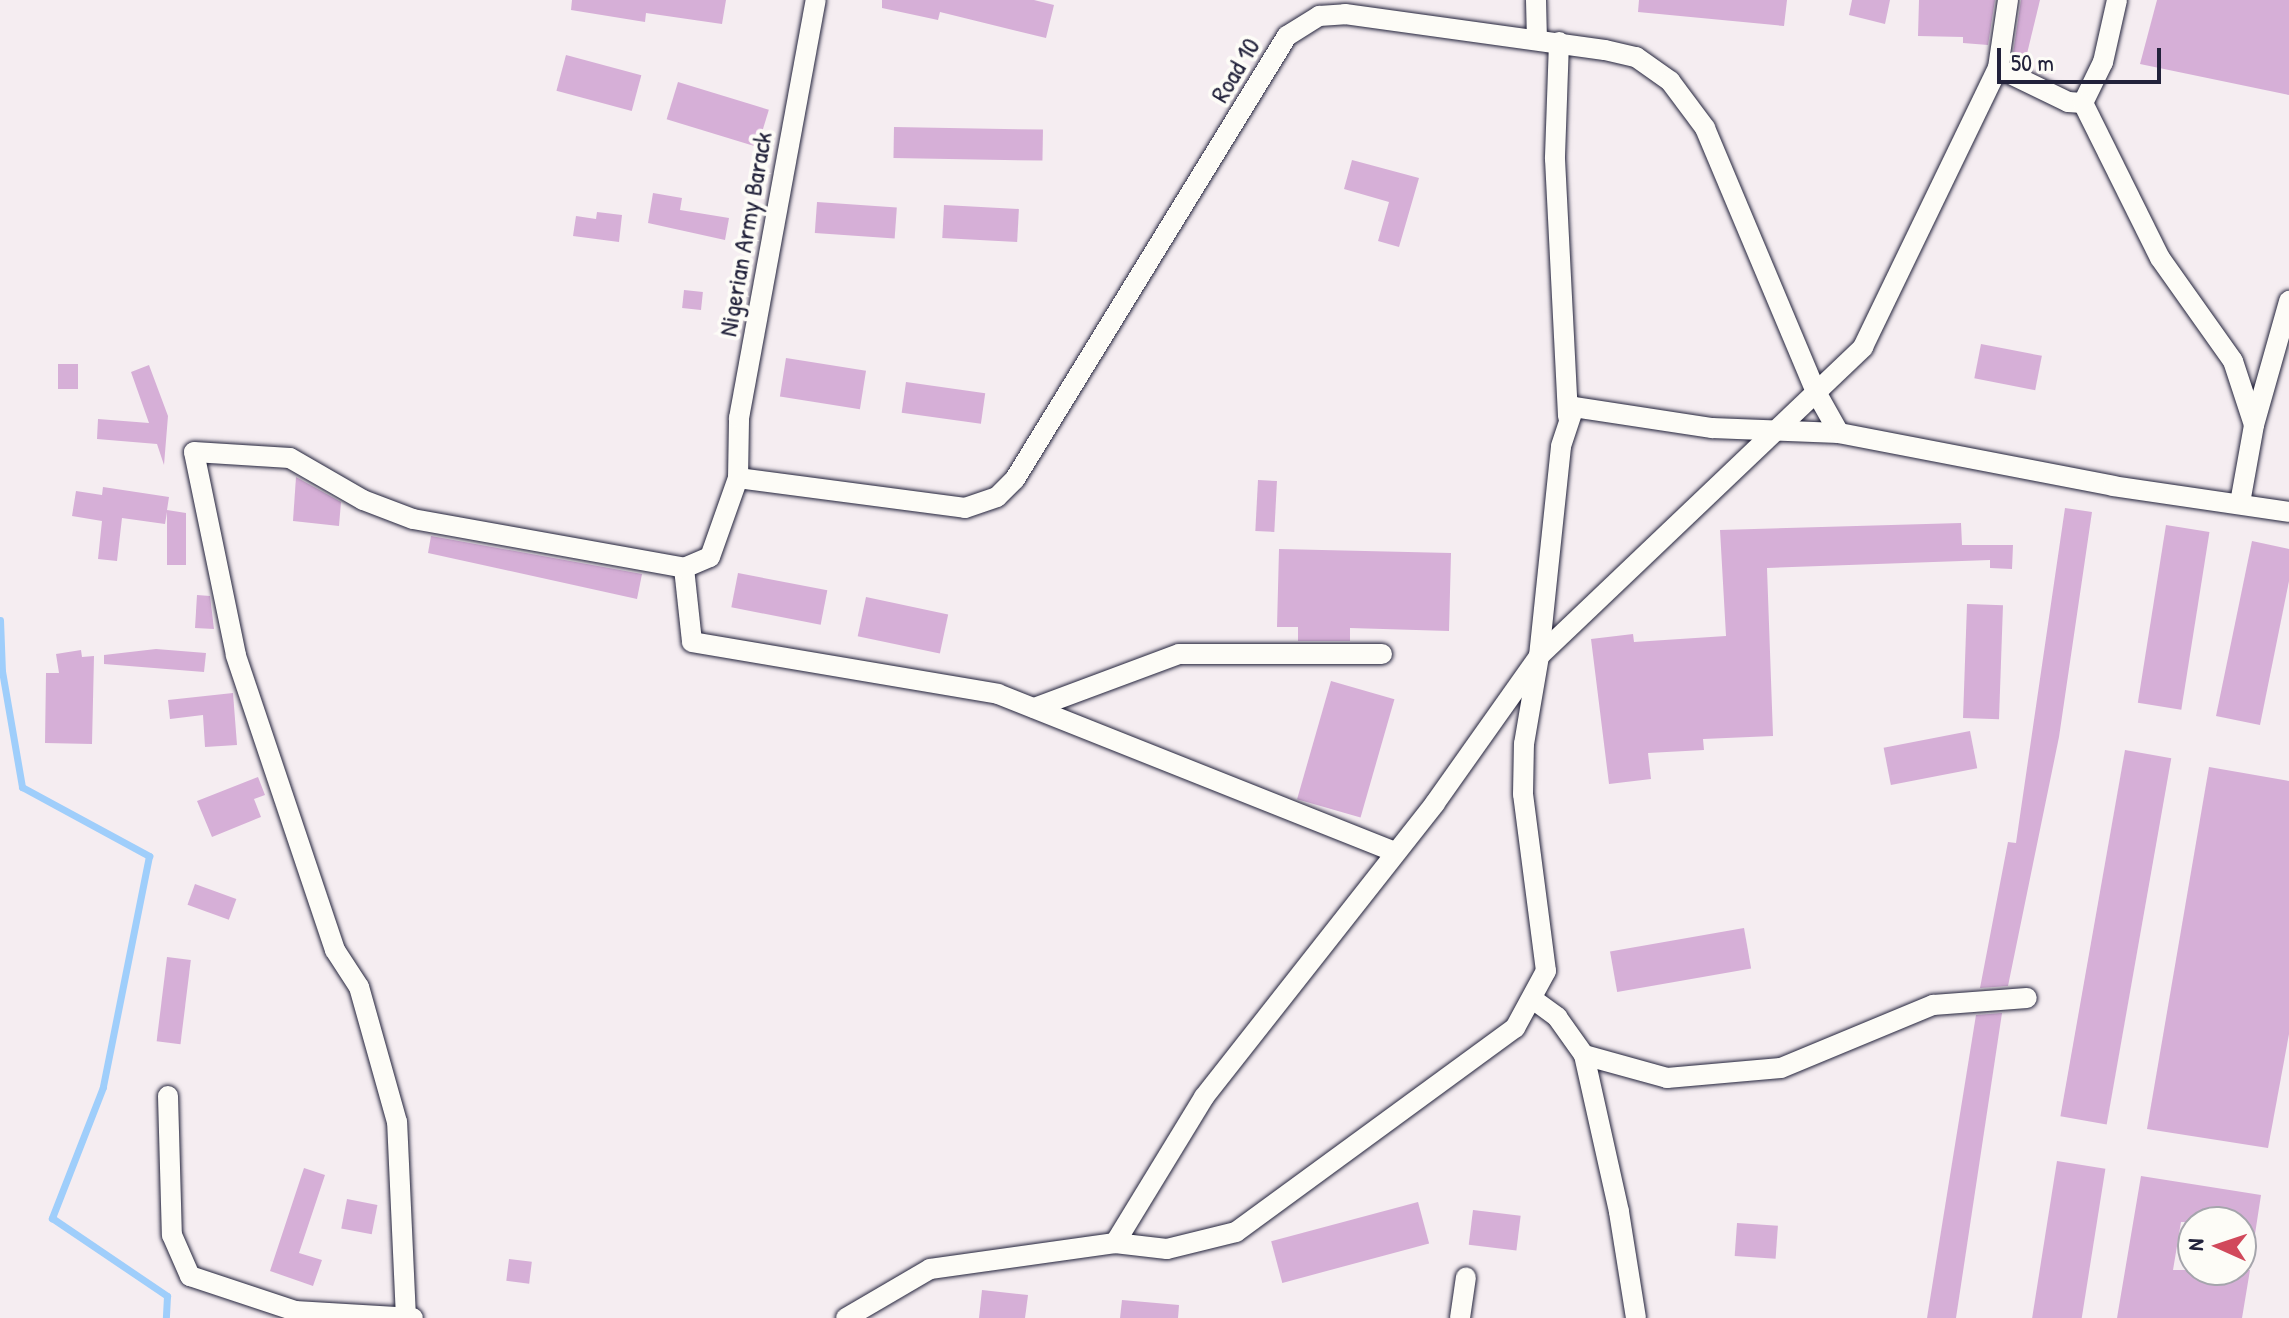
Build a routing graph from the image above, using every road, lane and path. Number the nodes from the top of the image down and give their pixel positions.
1 (816, 0) edge
2 (1536, 0) edge
3 (2008, 0) edge
4 (2117, 0) edge
5 (1537, 40) junction
6 (1559, 42) junction
7 (1998, 68) junction
8 (2083, 103) junction
9 (2288, 313) edge
10 (1816, 392) junction
11 (1568, 417) junction
12 (2254, 425) junction
13 (1774, 428) junction
14 (1839, 433) junction
15 (738, 478) junction
16 (2240, 503) junction
17 (2289, 512) edge
18 (684, 568) junction
19 (1382, 654) dead end
20 (1539, 656) junction
21 (1034, 708) junction
22 (1396, 852) junction
23 (2027, 998) dead end
24 (1534, 1000) junction
25 (1584, 1055) junction
26 (168, 1096) dead end
27 (1115, 1243) junction
28 (1466, 1277) dead end
29 (408, 1317) edge
30 (846, 1318) edge
31 (1460, 1318) edge
32 (1636, 1318) edge

1 - 15 street, Nigerian Army Barack
2 - 5 street
3 - 7 street
4 - 8 street
5 - 6 street, Road 10
5 - 15 street, Road 10
6 - 10 street, Road 10
6 - 11 street
7 - 8 street
7 - 10 street
8 - 12 street
9 - 12 street
10 - 13 street
10 - 14 street, Road 10
11 - 13 street
11 - 20 street
12 - 16 street
13 - 14 street
13 - 20 street
14 - 16 street
15 - 18 street, Nigerian Army Barack
16 - 17 street
18 - 21 street
18 - 29 street
19 - 21 street
20 - 22 street
20 - 24 street
21 - 22 street
22 - 27 street
23 - 25 street
24 - 25 street
24 - 27 street
25 - 32 street
26 - 29 street
27 - 30 street
28 - 31 street

